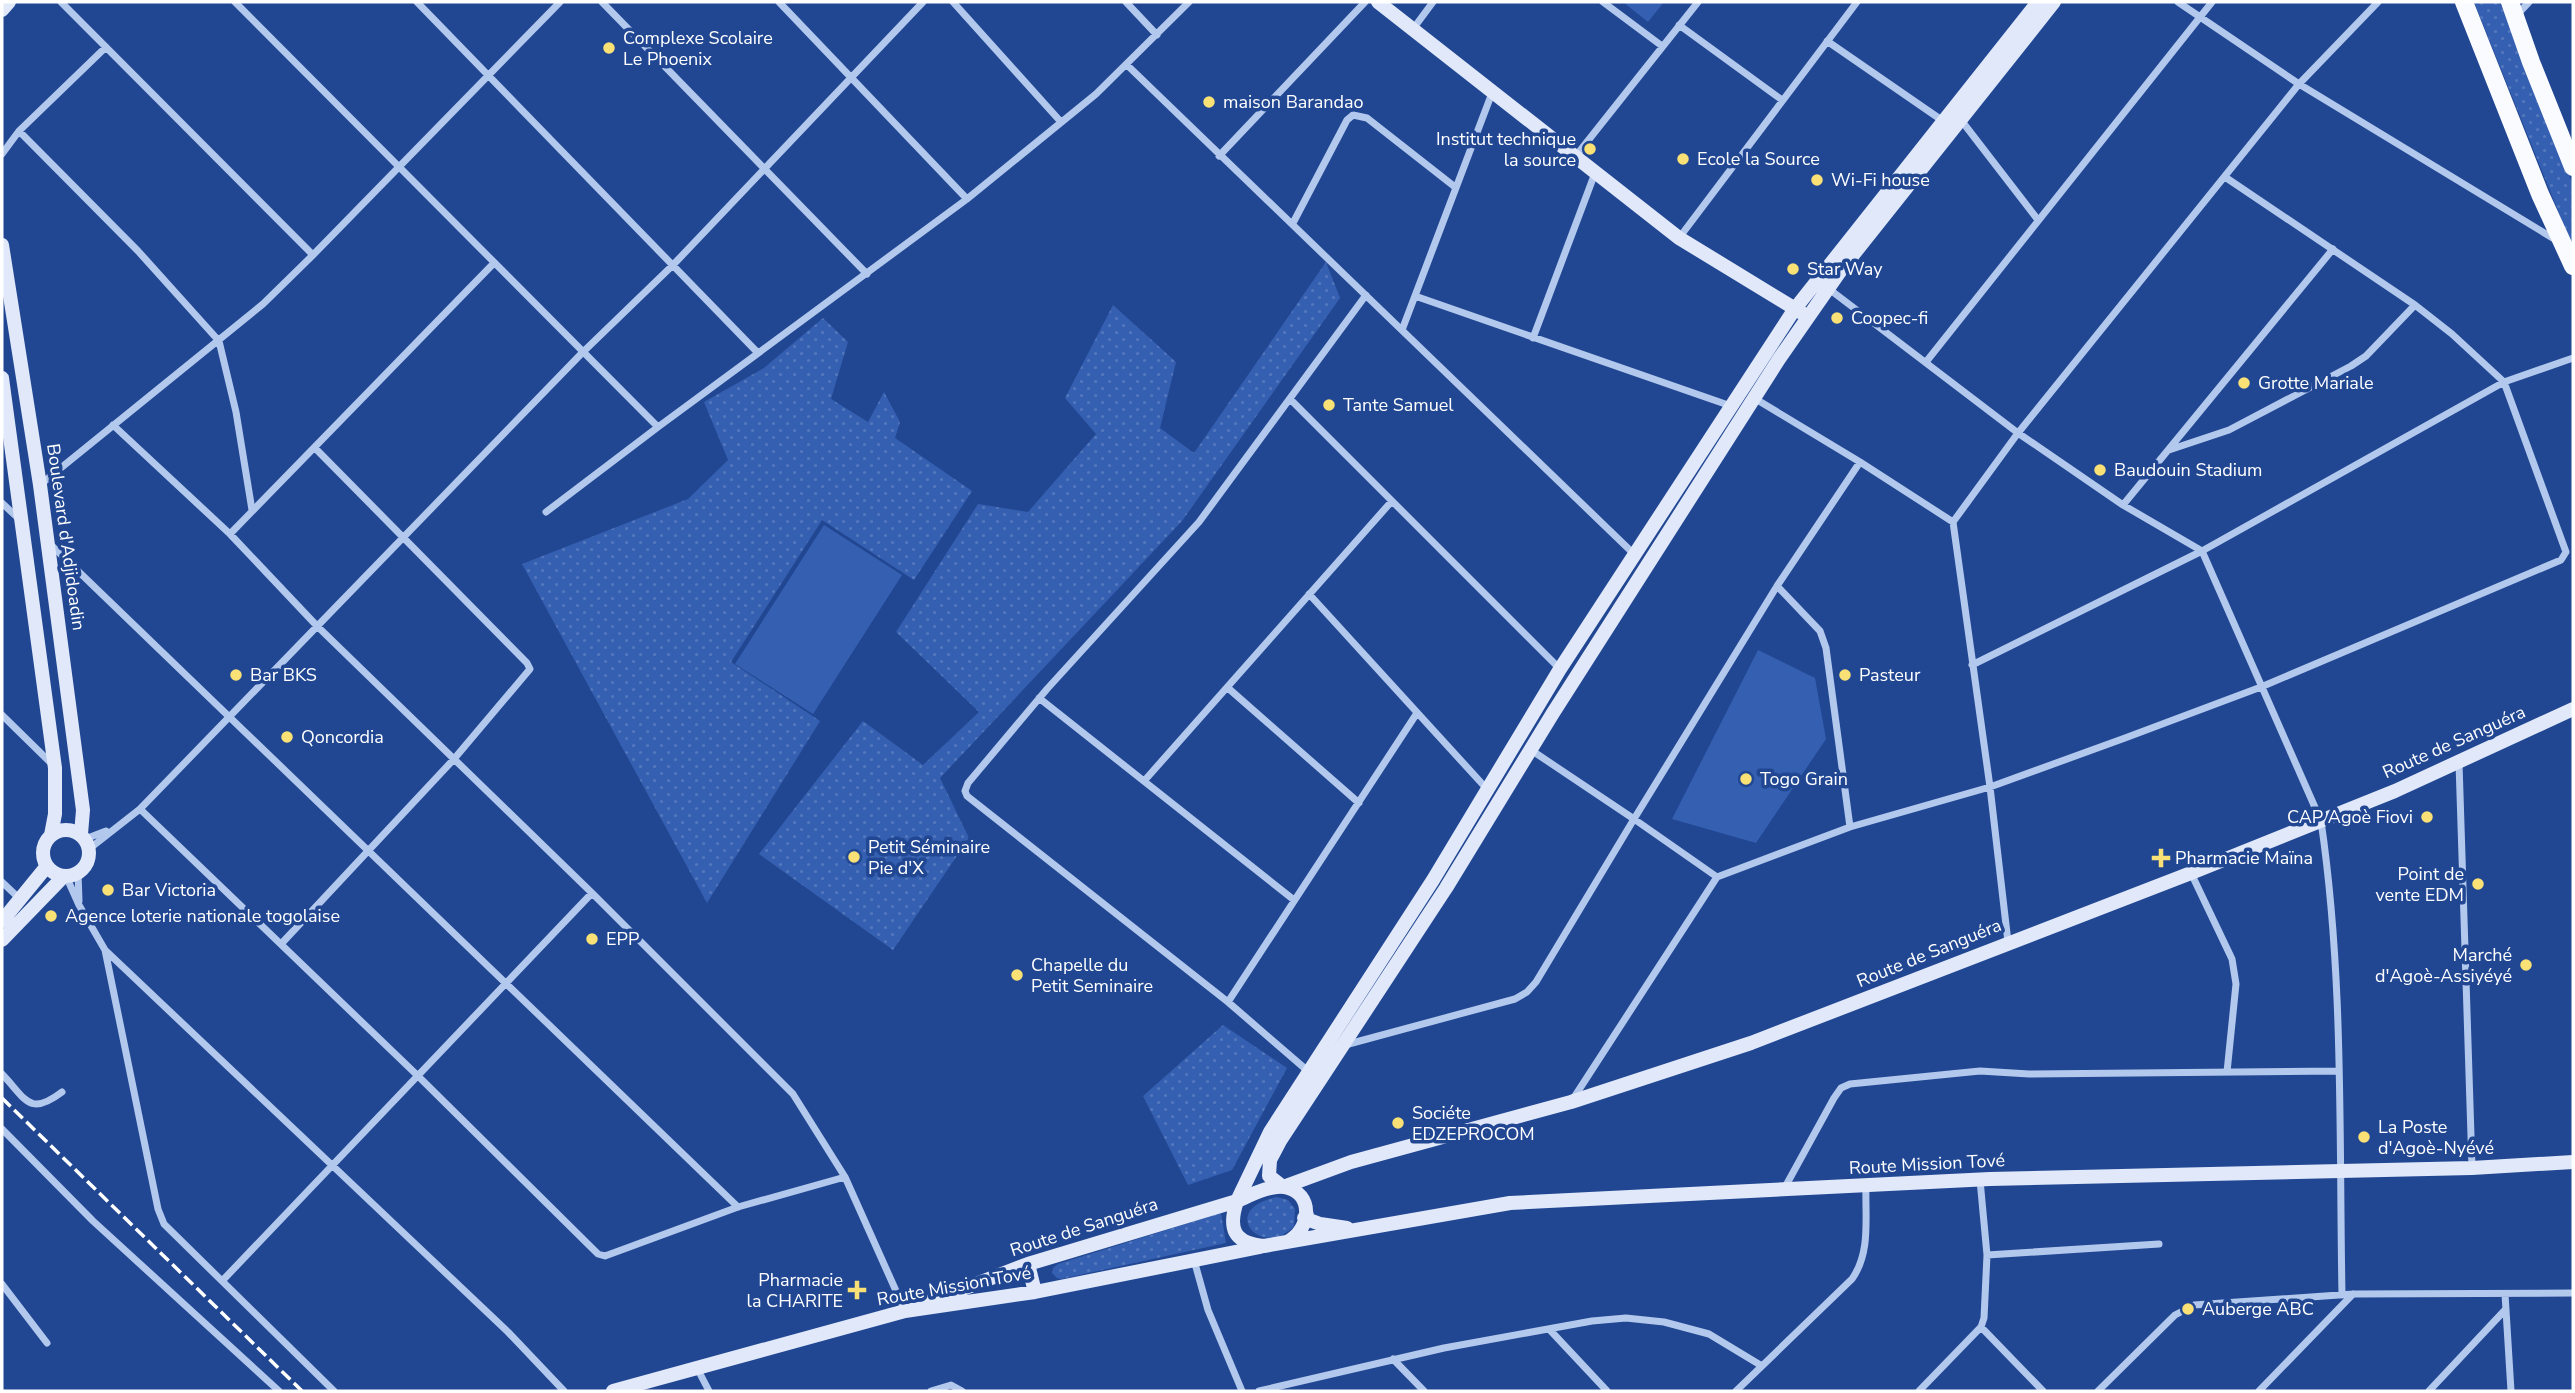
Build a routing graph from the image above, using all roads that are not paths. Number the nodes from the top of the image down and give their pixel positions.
1 (9, 2) edge
2 (61, 2) edge
3 (235, 2) edge
4 (417, 2) edge
5 (560, 2) edge
6 (602, 2) edge
7 (779, 2) edge
8 (923, 2) edge
9 (953, 2) edge
10 (1126, 2) edge
11 (1189, 2) edge
12 (1365, 2) edge
13 (1378, 2) edge
14 (1433, 2) edge
15 (1603, 2) edge
16 (1698, 2) edge
17 (1857, 2) edge
18 (2038, 2) edge
19 (2054, 2) edge
20 (2178, 2) edge
21 (2212, 2) edge
22 (2378, 2) edge
23 (2464, 2) edge
24 (2529, 2) edge
25 (2513, 9) edge
26 (2, 10) edge
27 (2200, 17) junction
28 (1679, 24) junction
29 (1413, 29) junction
30 (1157, 35) junction
31 (1827, 41) junction
32 (1662, 46) junction
33 (106, 47) junction
34 (1127, 65) junction
35 (488, 76) junction
36 (852, 76) junction
37 (2300, 84) junction
38 (1492, 93) junction
39 (1782, 100) junction
40 (1961, 120) junction
41 (1943, 121) junction
42 (1061, 122) junction
43 (19, 131) junction
44 (2570, 144) edge
45 (2, 154) edge
46 (1219, 156) junction
47 (1574, 157) junction
48 (401, 166) junction
49 (765, 167) junction
50 (2573, 167) edge
51 (1595, 173) junction
52 (2225, 177) junction
53 (1455, 187) junction
54 (967, 199) junction
55 (2038, 220) junction
56 (1293, 223) junction
57 (1679, 238) junction
58 (2, 245) edge
59 (2564, 245) junction
60 (2333, 249) junction
61 (313, 256) junction
62 (494, 263) junction
63 (673, 265) junction
64 (2573, 266) edge
65 (867, 274) junction
66 (1829, 289) junction
67 (1366, 295) junction
68 (1415, 296) junction
69 (2415, 305) junction
70 (1794, 310) junction
71 (1809, 316) junction
72 (1402, 330) junction
73 (1533, 338) junction
74 (219, 341) junction
75 (582, 353) junction
76 (758, 353) junction
77 (2573, 358) edge
78 (1926, 362) junction
79 (2, 378) edge
80 (2504, 382) junction
81 (1754, 398) junction
82 (1290, 399) junction
83 (1731, 406) junction
84 (113, 425) junction
85 (658, 426) junction
86 (2018, 433) junction
87 (315, 448) junction
88 (2168, 450) junction
89 (1860, 462) junction
90 (40, 485) junction
91 (1391, 502) junction
92 (2, 503) edge
93 (2123, 505) junction
94 (252, 510) junction
95 (546, 512) dead end
96 (23, 522) junction
97 (1953, 522) junction
98 (230, 534) junction
99 (402, 537) junction
100 (47, 541) junction
101 (2202, 551) junction
102 (1641, 561) junction
103 (1777, 586) junction
104 (1309, 594) junction
105 (317, 626) junction
106 (1972, 665) junction
107 (1560, 669) junction
108 (2261, 687) junction
109 (1228, 688) junction
110 (1040, 698) junction
111 (2573, 709) edge
112 (1417, 713) junction
113 (2, 715) edge
114 (230, 716) junction
115 (1516, 741) junction
116 (1531, 750) junction
117 (454, 759) junction
118 (2459, 763) junction
119 (55, 768) junction
120 (1145, 780) junction
121 (1990, 787) junction
122 (1486, 788) junction
123 (1359, 803) junction
124 (140, 808) junction
125 (1634, 818) junction
126 (2321, 821) junction
127 (1850, 827) junction
128 (51, 835) junction
129 (85, 841) junction
130 (369, 850) junction
131 (47, 866) junction
132 (2191, 873) junction
133 (69, 875) junction
134 (1717, 877) junction
135 (2, 882) edge
136 (592, 893) junction
137 (21, 900) junction
138 (1294, 901) junction
139 (79, 905) junction
140 (2, 921) edge
141 (2, 940) edge
142 (2008, 942) junction
143 (282, 943) junction
144 (105, 950) junction
145 (505, 982) junction
146 (1228, 1002) junction
147 (1344, 1046) junction
148 (2339, 1071) junction
149 (1309, 1072) junction
150 (2227, 1072) junction
151 (2, 1074) edge
152 (417, 1075) junction
153 (62, 1092) dead end
154 (1571, 1102) junction
155 (2, 1129) edge
156 (2573, 1161) edge
157 (1351, 1162) junction
158 (333, 1166) junction
159 (2472, 1168) junction
160 (2341, 1171) junction
161 (845, 1177) junction
162 (1980, 1180) junction
163 (1866, 1186) junction
164 (1283, 1187) junction
165 (1784, 1189) junction
166 (1302, 1199) junction
167 (1237, 1201) junction
168 (738, 1207) junction
169 (1307, 1215) junction
170 (1366, 1230) junction
171 (1287, 1242) junction
172 (2159, 1244) dead end
173 (1264, 1246) junction
174 (1987, 1255) junction
175 (1194, 1259) junction
176 (1028, 1264) junction
177 (223, 1280) junction
178 (2, 1284) edge
179 (1035, 1292) junction
180 (2573, 1293) edge
181 (2353, 1294) junction
182 (2505, 1294) junction
183 (2343, 1295) junction
184 (2505, 1310) junction
185 (905, 1311) junction
186 (1981, 1327) junction
187 (1549, 1328) junction
188 (47, 1343) dead end
189 (1393, 1359) junction
190 (1762, 1366) junction
191 (697, 1367) junction
192 (279, 1391) edge
193 (334, 1391) edge
194 (564, 1391) edge
195 (613, 1391) edge
196 (709, 1391) edge
197 (931, 1391) edge
198 (962, 1391) edge
199 (1242, 1391) edge
200 (1259, 1391) edge
201 (1424, 1391) edge
202 (1606, 1391) edge
203 (1736, 1391) edge
204 (1919, 1391) edge
205 (2043, 1391) edge
206 (2098, 1391) edge
207 (2259, 1391) edge
208 (2429, 1391) edge
209 (2511, 1391) edge

1 - 26 street
2 - 33 street
3 - 48 street
4 - 35 street
5 - 35 street
6 - 49 street
7 - 36 street
8 - 36 street
9 - 42 street
10 - 30 street
11 - 30 street
12 - 46 street
13 - 29 street
14 - 29 street
15 - 32 street
16 - 28 street
17 - 31 street
18 - 41 street
19 - 40 street
20 - 27 street
21 - 27 street
22 - 37 street
23 - 59 main road
24 - 25 street
25 - 44 main road
27 - 37 street
27 - 55 street
28 - 32 street
28 - 39 street
29 - 38 street
30 - 34 street
31 - 39 street
31 - 41 street
32 - 47 street
33 - 43 street
33 - 61 street
34 - 42 street
34 - 46 street
35 - 48 street
35 - 63 street
36 - 49 street
36 - 54 street
37 - 52 street
37 - 59 street
38 - 47 street
38 - 53 street
39 - 57 street
40 - 55 street
40 - 66 street
41 - 70 street
42 - 54 street
43 - 45 street
43 - 74 street
44 - 50 main road
46 - 56 street
47 - 51 street
48 - 61 street
48 - 62 street
49 - 63 street
49 - 65 street
51 - 57 street
51 - 73 street
52 - 60 street
52 - 86 street
53 - 56 street
53 - 68 street
54 - 65 street
55 - 78 street
56 - 67 street
57 - 70 street
58 - 90 street, Boulevard d'Adjidoadin
59 - 64 main road
60 - 69 street
60 - 88 street
61 - 74 street
62 - 75 street
62 - 87 street
63 - 75 street
63 - 76 street
65 - 76 street
66 - 71 street
66 - 78 street
67 - 72 street
67 - 82 street
68 - 72 street
68 - 73 street
69 - 80 street
69 - 88 street
70 - 71 street
70 - 83 street
71 - 81 street
72 - 102 street
73 - 83 street
74 - 84 street
74 - 94 street
75 - 85 street
75 - 99 street
76 - 85 street
77 - 80 street
78 - 86 street
79 - 96 street
80 - 101 street
80 - 108 street
81 - 89 street
81 - 102 street
82 - 91 street
82 - 110 street
83 - 102 street
84 - 90 street
84 - 98 street
85 - 95 street
86 - 93 street
86 - 97 street
87 - 94 street
87 - 99 street
88 - 93 street
89 - 97 street
89 - 103 street
90 - 100 street, Boulevard d'Adjidoadin
91 - 104 street
91 - 107 street
92 - 96 street
93 - 101 street
94 - 98 street
96 - 119 street
97 - 106 street
98 - 105 street
99 - 105 street
99 - 117 street
100 - 114 street
100 - 129 street, Boulevard d'Adjidoadin
101 - 106 street
101 - 108 street
102 - 107 street
102 - 116 street
103 - 125 street
103 - 127 street
104 - 109 street
104 - 112 street
105 - 114 street
105 - 117 street
106 - 121 street
107 - 115 street
108 - 121 street
108 - 126 street
109 - 120 street
109 - 123 street
110 - 120 street
110 - 146 street
111 - 118 street, Route de Sanguéra
112 - 122 street
112 - 123 street
113 - 119 street
114 - 124 street
114 - 130 street
115 - 116 street
115 - 122 street
116 - 125 street
116 - 147 street
117 - 130 street
117 - 136 street
118 - 126 street, Route de Sanguéra
118 - 159 street
119 - 128 street
120 - 138 street
121 - 127 street
121 - 142 street
122 - 149 street
123 - 138 street
124 - 129 street
124 - 143 street
125 - 134 street
125 - 147 street
126 - 132 street, Route de Sanguéra
126 - 148 street
127 - 134 street
128 - 129 street
128 - 131 street
129 - 133 street
130 - 143 street
130 - 145 street
131 - 133 street
131 - 137 street
132 - 142 street, Route de Sanguéra
132 - 150 street
133 - 139 street
133 - 139 street
133 - 141 street
134 - 154 street
135 - 137 street
136 - 145 street
136 - 161 street
137 - 140 street
138 - 146 street
139 - 144 street
142 - 154 street, Route de Sanguéra
143 - 152 street
144 - 158 street
144 - 177 street
145 - 152 street
145 - 168 street
146 - 149 street
147 - 164 street
148 - 150 street
148 - 160 street
149 - 167 street
150 - 165 street
151 - 153 street
152 - 158 street
152 - 168 street
154 - 157 street, Route de Sanguéra
155 - 192 street
156 - 159 street, Route Mission Tové
157 - 164 street, Route de Sanguéra
157 - 166 street
158 - 177 street
158 - 194 street
159 - 160 street, Route Mission Tové
160 - 162 street, Route Mission Tové
160 - 183 street
161 - 168 street
161 - 185 street
162 - 163 street, Route Mission Tové
162 - 174 street
163 - 165 street, Route Mission Tové
163 - 190 street
164 - 166 street
164 - 167 street, Route de Sanguéra
165 - 170 street, Route Mission Tové
166 - 169 street
167 - 173 street
167 - 176 street, Route de Sanguéra
169 - 170 street
169 - 171 street
170 - 171 street, Route Mission Tové
171 - 173 street, Route Mission Tové
172 - 174 street
173 - 175 street, Route Mission Tové
174 - 186 street
175 - 179 street, Route Mission Tové
175 - 199 street
176 - 179 street
176 - 185 street, Route de Sanguéra
177 - 193 street
178 - 188 street
179 - 185 street, Route Mission Tové
180 - 182 street
181 - 182 street
181 - 183 street
181 - 207 street
182 - 184 street
183 - 206 street
184 - 208 street
184 - 209 street
185 - 191 street, Route Mission Tové
186 - 204 street
186 - 205 street
187 - 189 street
187 - 190 street
187 - 202 street
189 - 200 street
189 - 201 street
190 - 203 street
191 - 195 street, Route Mission Tové
191 - 196 street
197 - 198 street

